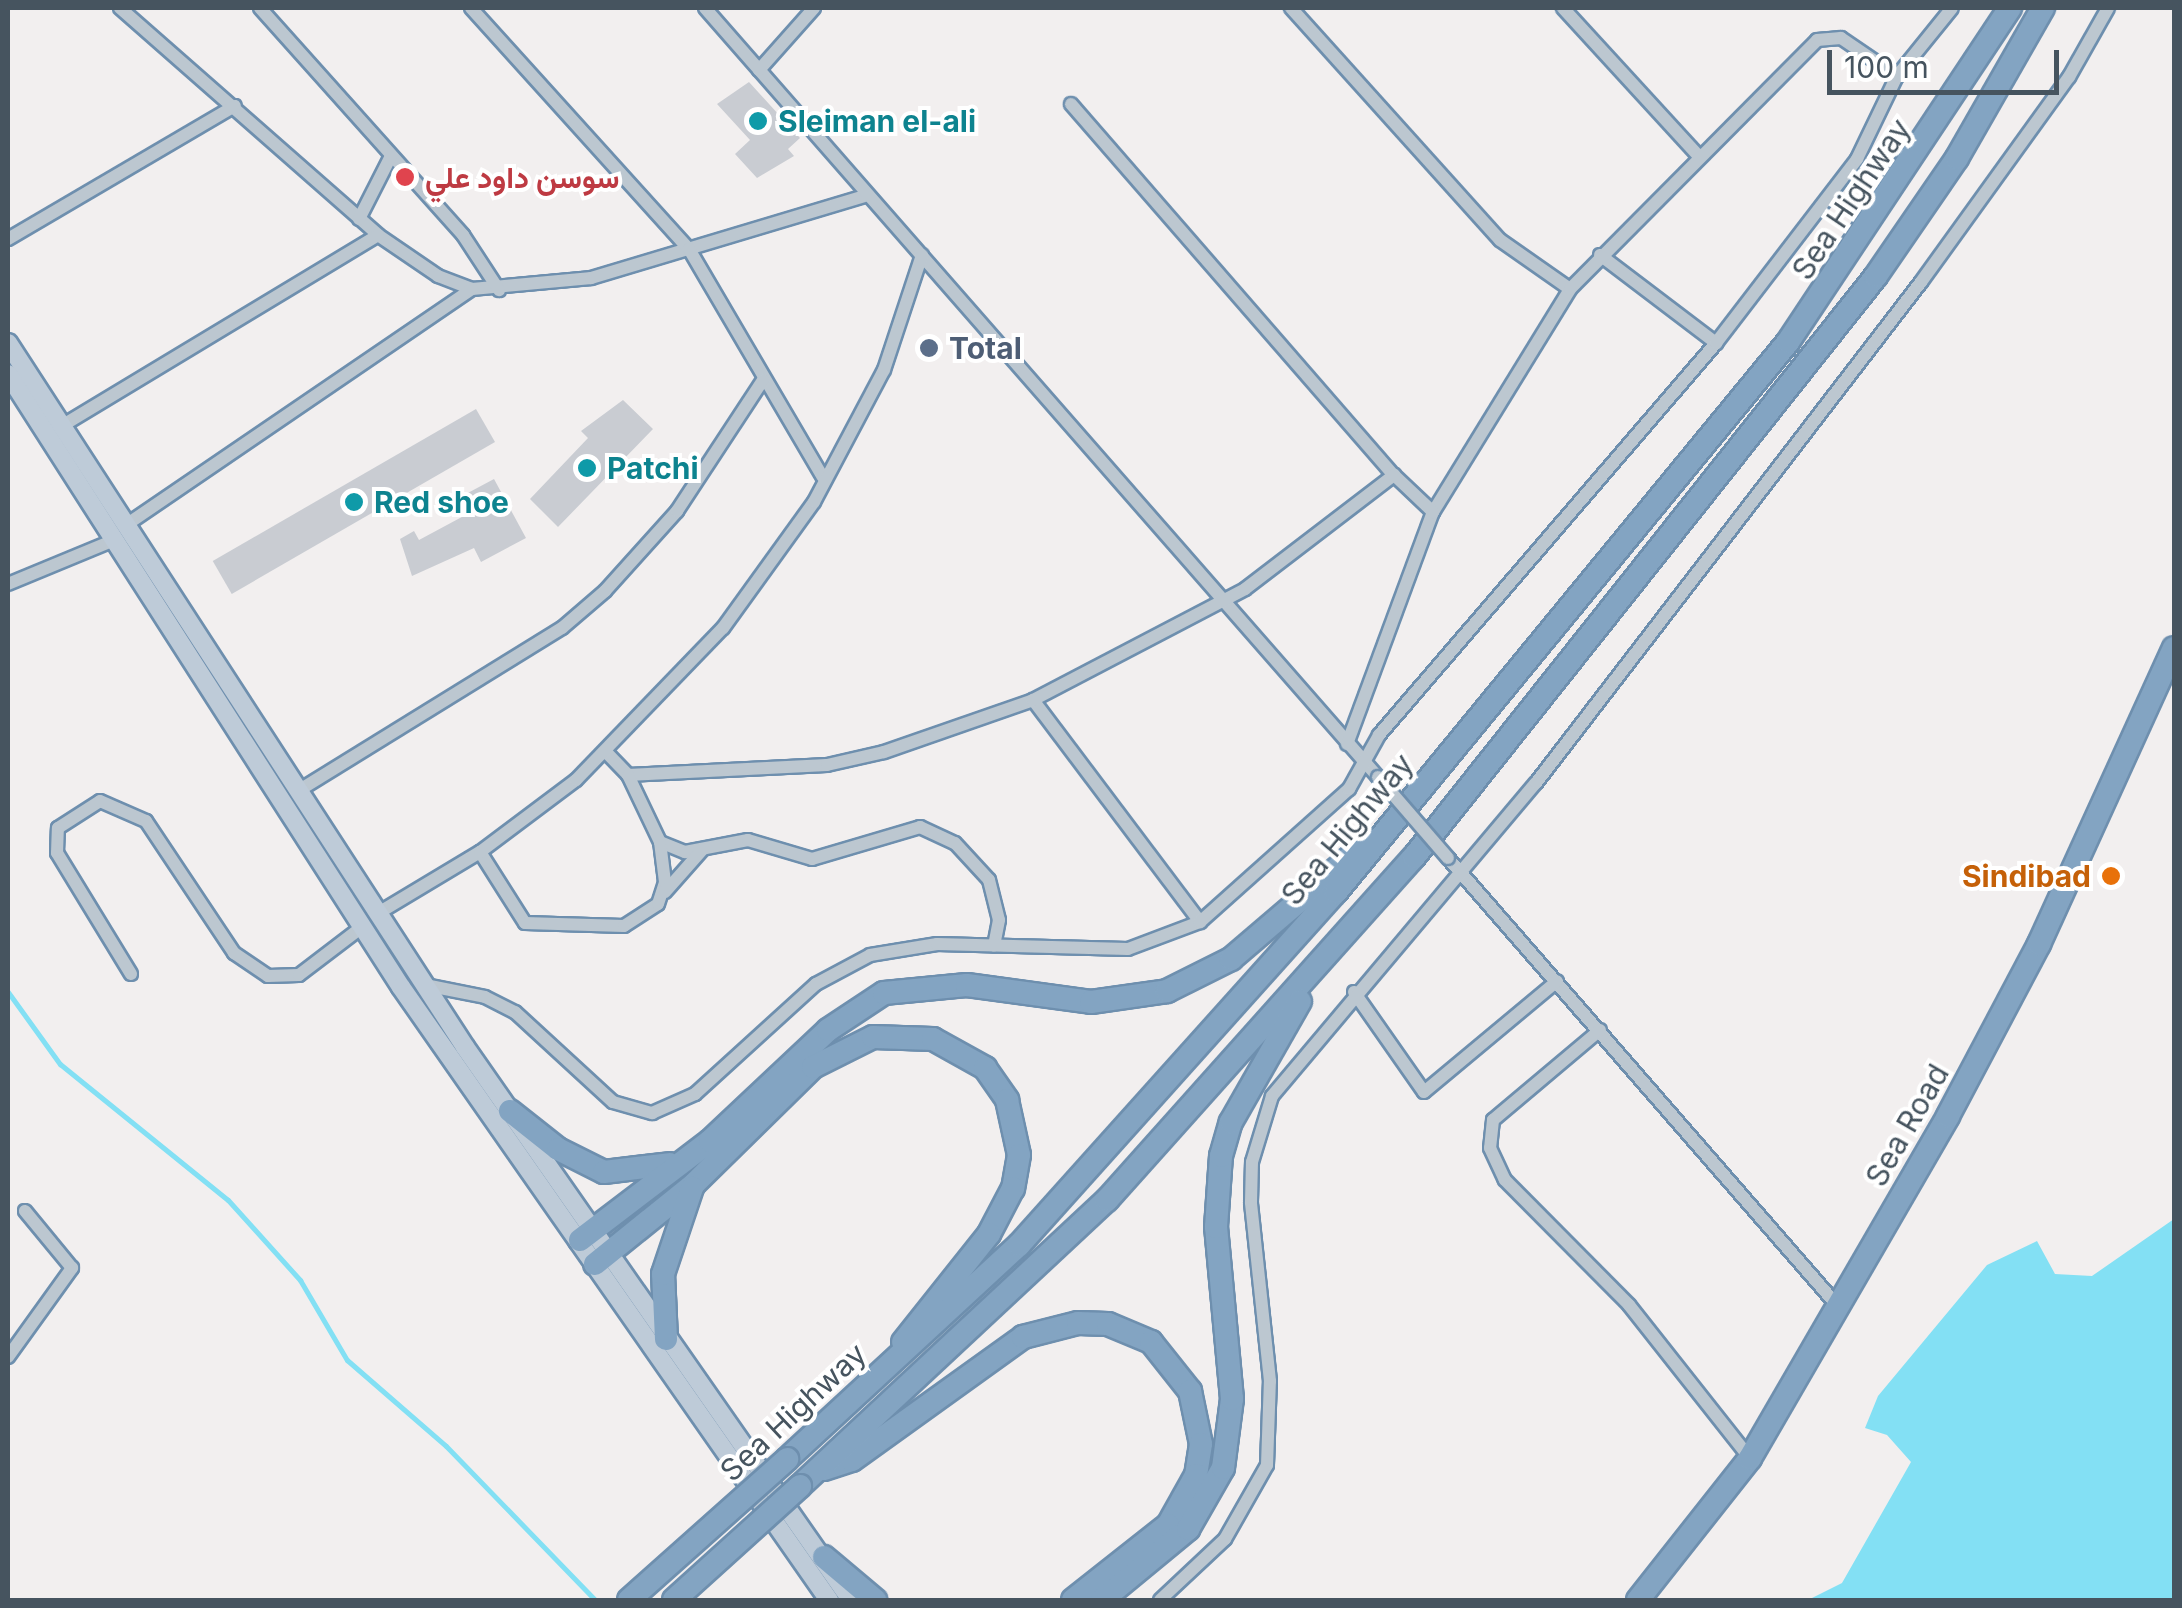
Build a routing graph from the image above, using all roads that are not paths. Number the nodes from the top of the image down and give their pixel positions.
1 (120, 8) edge
2 (260, 8) edge
3 (471, 8) edge
4 (705, 8) edge
5 (814, 8) edge
6 (1291, 8) edge
7 (1563, 8) edge
8 (1952, 8) edge
9 (2010, 8) edge
10 (2043, 8) edge
11 (2108, 8) edge
12 (759, 70) junction
13 (1897, 76) junction
14 (1071, 104) dead end
15 (235, 106) junction
16 (1696, 154) junction
17 (391, 156) junction
18 (864, 196) junction
19 (359, 219) junction
20 (378, 235) junction
21 (8, 240) edge
22 (689, 249) junction
23 (922, 255) junction
24 (1600, 256) junction
25 (472, 289) junction
26 (1570, 289) junction
27 (500, 290) junction
28 (1716, 342) junction
29 (8, 343) edge
30 (763, 380) junction
31 (11, 386) edge
32 (60, 426) junction
33 (1394, 474) junction
34 (823, 478) junction
35 (1433, 512) junction
36 (120, 533) junction
37 (8, 584) edge
38 (1225, 600) junction
39 (2174, 648) edge
40 (1033, 700) junction
41 (1346, 744) junction
42 (606, 751) junction
43 (1364, 763) junction
44 (628, 774) junction
45 (298, 790) junction
46 (1385, 831) junction
47 (660, 842) junction
48 (704, 849) junction
49 (480, 852) junction
50 (1461, 871) junction
51 (662, 894) junction
52 (380, 912) junction
53 (1200, 922) junction
54 (362, 927) junction
55 (994, 946) junction
56 (131, 974) dead end
57 (1310, 978) junction
58 (1557, 981) junction
59 (425, 986) junction
60 (1354, 992) junction
61 (1600, 1030) junction
62 (510, 1111) junction
63 (683, 1160) junction
64 (694, 1184) junction
65 (25, 1211) dead end
66 (588, 1234) junction
67 (602, 1258) junction
68 (1836, 1305) junction
69 (666, 1339) junction
70 (8, 1357) edge
71 (894, 1360) junction
72 (1750, 1458) junction
73 (808, 1479) junction
74 (824, 1557) junction
75 (630, 1600) edge
76 (674, 1600) edge
77 (829, 1600) edge
78 (851, 1600) edge
79 (875, 1600) edge
80 (1074, 1600) edge
81 (1102, 1600) edge
82 (1160, 1600) edge
83 (1638, 1600) edge

1 - 15 street
2 - 17 street
3 - 22 street
4 - 12 street
5 - 12 street
6 - 26 street
7 - 16 street
8 - 13 street
9 - 46 highway, Sea Highway
10 - 57 highway, Sea Highway
11 - 50 street
12 - 18 street
13 - 16 street
13 - 28 street
14 - 33 street
15 - 19 street
15 - 21 street
16 - 24 street
17 - 19 street
17 - 27 street
18 - 22 street
18 - 23 street
19 - 20 street
20 - 25 street
20 - 32 street
22 - 27 street
22 - 30 street
23 - 34 street
23 - 38 street
24 - 26 street
24 - 28 street
25 - 27 street
25 - 36 street
26 - 35 street
28 - 43 street
29 - 32 main road
30 - 34 street
30 - 45 street
31 - 36 main road
32 - 36 main road
33 - 35 street
33 - 38 street
34 - 42 street
35 - 41 street
36 - 37 street
36 - 45 main road
36 - 54 main road
38 - 40 street
38 - 41 street
39 - 68 highway, Sea Road
40 - 44 street
40 - 53 street
41 - 43 street
42 - 44 street
42 - 49 street
43 - 50 street, bridge
43 - 53 street
44 - 47 street
45 - 52 main road
46 - 63 highway
46 - 71 highway, Sea Highway
47 - 48 street
47 - 51 street
48 - 51 street
48 - 55 street
49 - 51 street
49 - 52 street
50 - 58 street
50 - 60 street
52 - 59 main road
53 - 55 street
54 - 56 street
54 - 66 main road
55 - 59 street
57 - 73 highway, Sea Highway
57 - 81 highway
58 - 60 street
58 - 61 street
59 - 62 main road
60 - 82 street
61 - 68 street
61 - 72 street
62 - 63 highway
62 - 66 main road
63 - 66 highway
64 - 67 highway
64 - 69 highway
64 - 71 highway
65 - 70 street
66 - 67 main road
67 - 69 main road
67 - 77 main road
68 - 72 highway, Sea Road
69 - 74 main road
71 - 75 highway, Sea Highway, bridge
72 - 83 highway, Sea Road
73 - 76 highway, Sea Highway, bridge
73 - 80 highway
74 - 78 main road
74 - 79 highway

